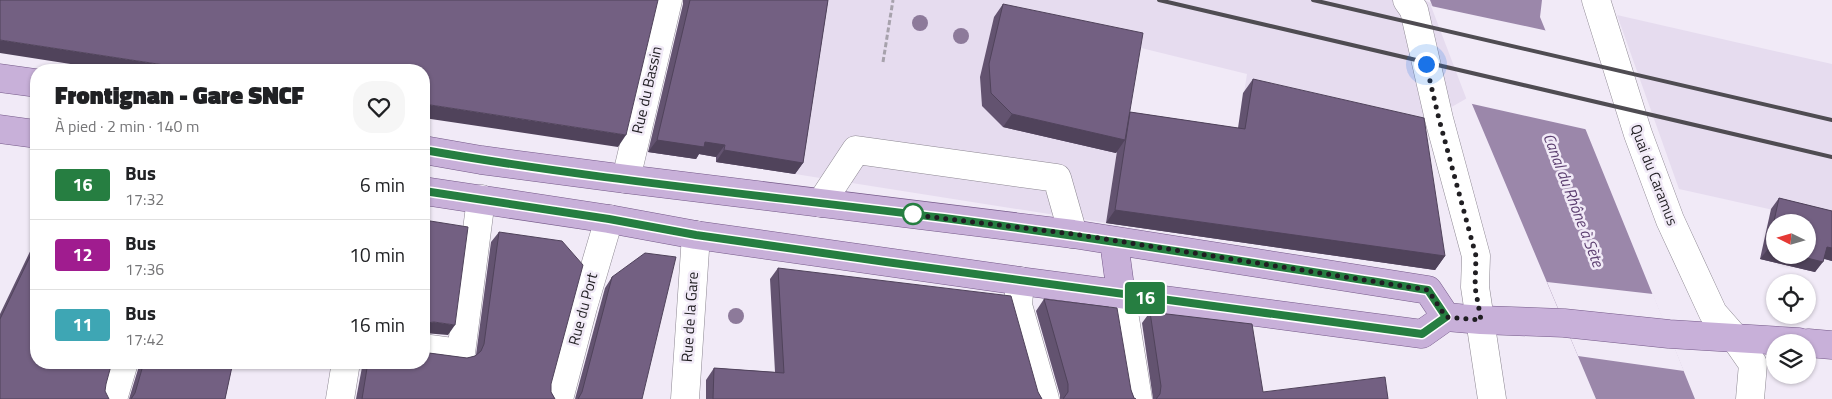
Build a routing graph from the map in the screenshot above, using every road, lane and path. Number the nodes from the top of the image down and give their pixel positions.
1 (668, 0) edge
2 (893, 0) edge
3 (1596, 0) edge
4 (1411, 5) edge
5 (883, 62) dead end
6 (0, 78) edge
7 (30, 83) edge
8 (0, 129) edge
9 (30, 133) edge
10 (430, 151) edge
11 (626, 179) junction
12 (430, 192) edge
13 (481, 199) junction
14 (821, 203) junction
15 (609, 219) junction
16 (1073, 234) junction
17 (696, 235) junction
18 (1114, 242) junction
19 (1020, 282) junction
20 (1121, 294) junction
21 (1446, 317) junction
22 (1481, 320) junction
23 (1736, 338) junction
24 (1766, 340) edge
25 (1816, 344) edge
26 (1832, 345) edge
27 (430, 349) edge
28 (122, 369) edge
29 (345, 369) edge
30 (113, 399) edge
31 (340, 399) edge
32 (559, 399) edge
33 (684, 399) edge
34 (1045, 399) edge
35 (1138, 399) edge
36 (1492, 399) edge
37 (1750, 399) edge

1 - 11 street, Rue du Bassin
2 - 5 path
3 - 23 street, Quai du Caramus
4 - 22 street
6 - 7 main road
8 - 9 main road
10 - 11 main road
11 - 14 main road
11 - 15 main road
12 - 13 main road
13 - 15 main road
13 - 27 street
14 - 16 main road
14 - 16 street
15 - 17 main road
15 - 32 street, Rue du Port
16 - 18 main road
17 - 19 main road
17 - 33 street, Rue de la Gare
18 - 20 main road
18 - 21 main road
19 - 20 main road
19 - 34 street
20 - 21 main road
20 - 35 street
21 - 22 main road
22 - 23 main road
22 - 36 street
23 - 24 main road
23 - 37 street, Quai du Caramus
25 - 26 main road
28 - 30 street
29 - 31 street

